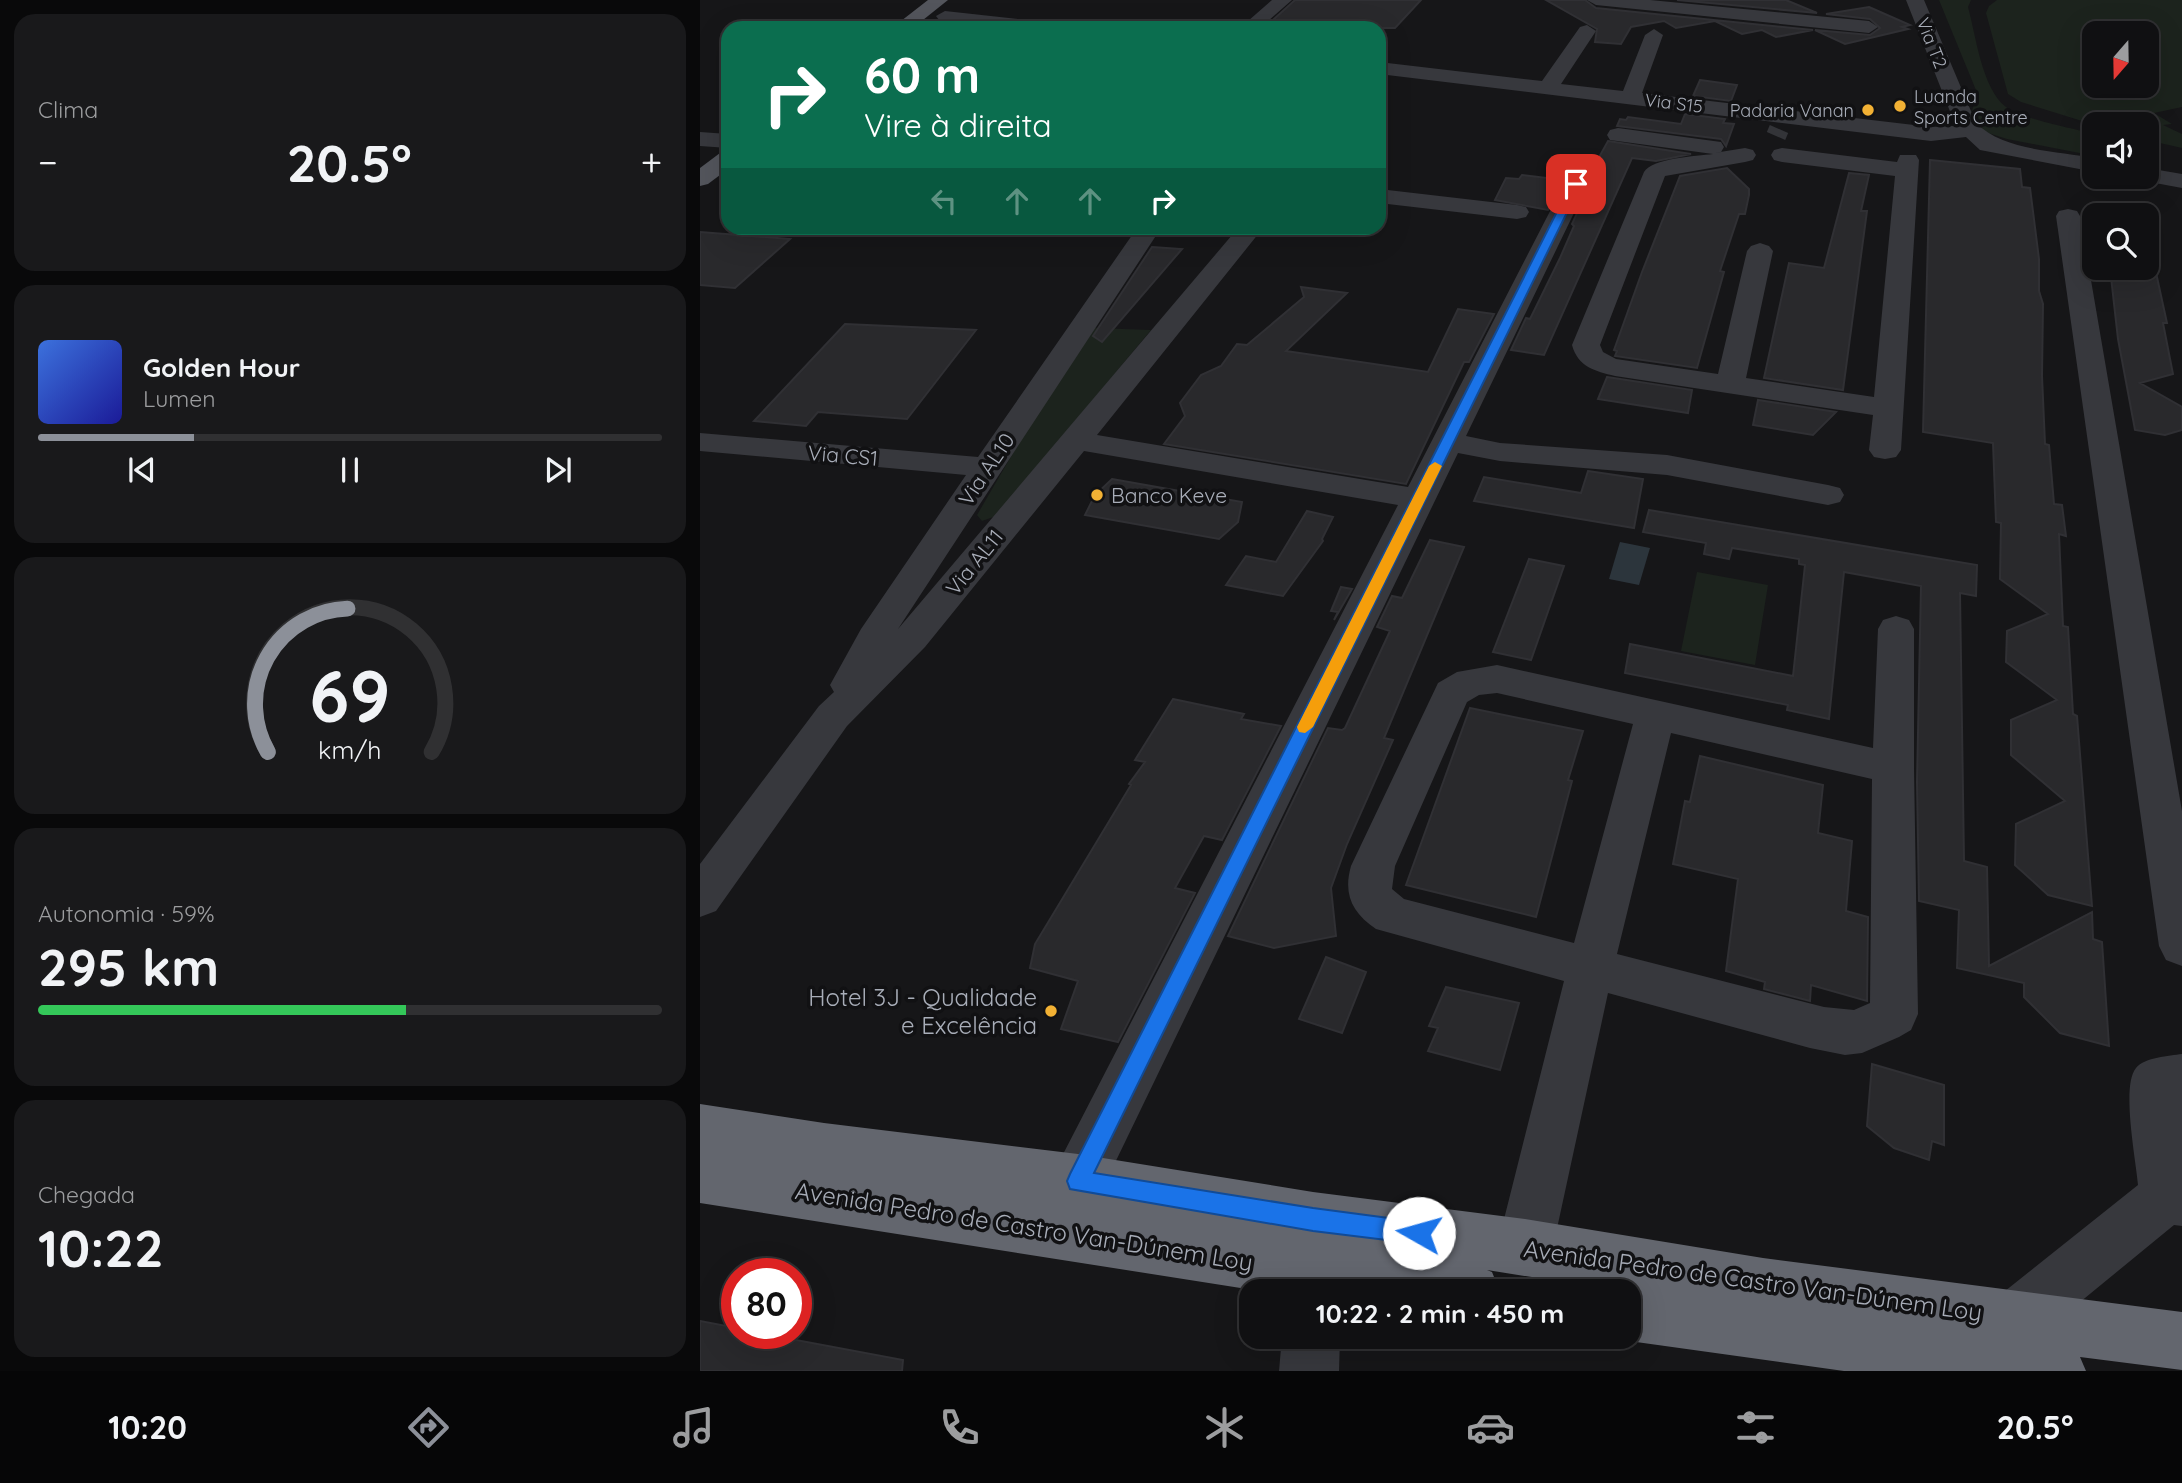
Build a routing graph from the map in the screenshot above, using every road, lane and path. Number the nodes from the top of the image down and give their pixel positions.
1 (964, 0) edge
2 (1283, 0) edge
3 (1596, 0) edge
4 (1835, 0) edge
5 (1915, 0) edge
6 (942, 8) edge
7 (915, 21) edge
8 (1008, 21) edge
9 (1258, 21) edge
10 (1829, 23) junction
11 (1869, 27) dead end
12 (1587, 31) dead end
13 (1654, 35) dead end
14 (1386, 71) edge
15 (1548, 88) junction
16 (1630, 98) junction
17 (1966, 125) junction
18 (1922, 133) junction
19 (1618, 135) dead end
20 (1766, 136) junction
21 (700, 139) edge
22 (721, 140) edge
23 (2012, 150) junction
24 (2057, 159) junction
25 (721, 163) edge
26 (2082, 163) edge
27 (2159, 177) edge
28 (700, 179) edge
29 (2182, 181) edge
30 (1576, 184) dead end
31 (1386, 197) edge
32 (1517, 212) dead end
33 (1144, 235) edge
34 (1245, 235) edge
35 (1760, 251) dead end
36 (1730, 385) junction
37 (1888, 408) junction
38 (1074, 440) junction
39 (700, 442) edge
40 (1447, 442) junction
41 (1885, 450) dead end
42 (986, 467) junction
43 (1828, 495) dead end
44 (1419, 499) junction
45 (958, 510) junction
46 (1009, 520) junction
47 (1896, 629) dead end
48 (833, 716) junction
49 (1655, 716) junction
50 (1893, 768) junction
51 (703, 890) edge
52 (2182, 946) edge
53 (1590, 970) junction
54 (2182, 1078) edge
55 (700, 1129) edge
56 (700, 1176) edge
57 (1078, 1181) junction
58 (2174, 1198) edge
59 (1525, 1247) junction
60 (1303, 1279) edge
61 (1641, 1315) edge
62 (2015, 1319) junction
63 (2182, 1341) edge
64 (1310, 1349) edge
65 (1832, 1355) edge
66 (1309, 1371) edge
67 (2056, 1371) edge

1 - 6 street
2 - 9 street
3 - 10 street
4 - 10 street
5 - 17 street, Via T2
6 - 7 main road
6 - 8 street
10 - 11 street
12 - 15 street
13 - 16 street
14 - 15 street, Via S15
15 - 16 street, Via S15
16 - 20 street, Via S15
17 - 18 street
17 - 23 street
18 - 20 street
18 - 23 street
19 - 20 street
20 - 36 street
20 - 37 street
21 - 22 street
23 - 24 street
24 - 26 street
24 - 52 street
25 - 28 main road
27 - 29 street
30 - 40 street
31 - 32 street
33 - 42 street, Via AL10
34 - 38 street, Via AL11
35 - 36 street
36 - 37 street
37 - 41 street
38 - 44 street
38 - 46 street, Via AL11
39 - 42 street, Via CS1
40 - 43 street
40 - 44 street
42 - 45 street, Via AL10
44 - 57 street
45 - 46 street
45 - 48 street, Via AL10
46 - 48 street, Via AL11
47 - 50 street
48 - 51 street, Via AL11
49 - 50 street
49 - 53 street
49 - 53 street
50 - 53 street
53 - 59 street
54 - 58 street
55 - 57 highway, Avenida Pedro de Castro Van-Dúnem Loy
56 - 60 highway, Avenida Pedro de Castro Van-Dúnem Loy
57 - 59 highway, Avenida Pedro de Castro Van-Dúnem Loy
58 - 62 street
59 - 62 highway, Avenida Pedro de Castro Van-Dúnem Loy
61 - 65 highway
62 - 63 highway, Avenida Pedro de Castro Van-Dúnem Loy
64 - 66 street
65 - 67 highway

